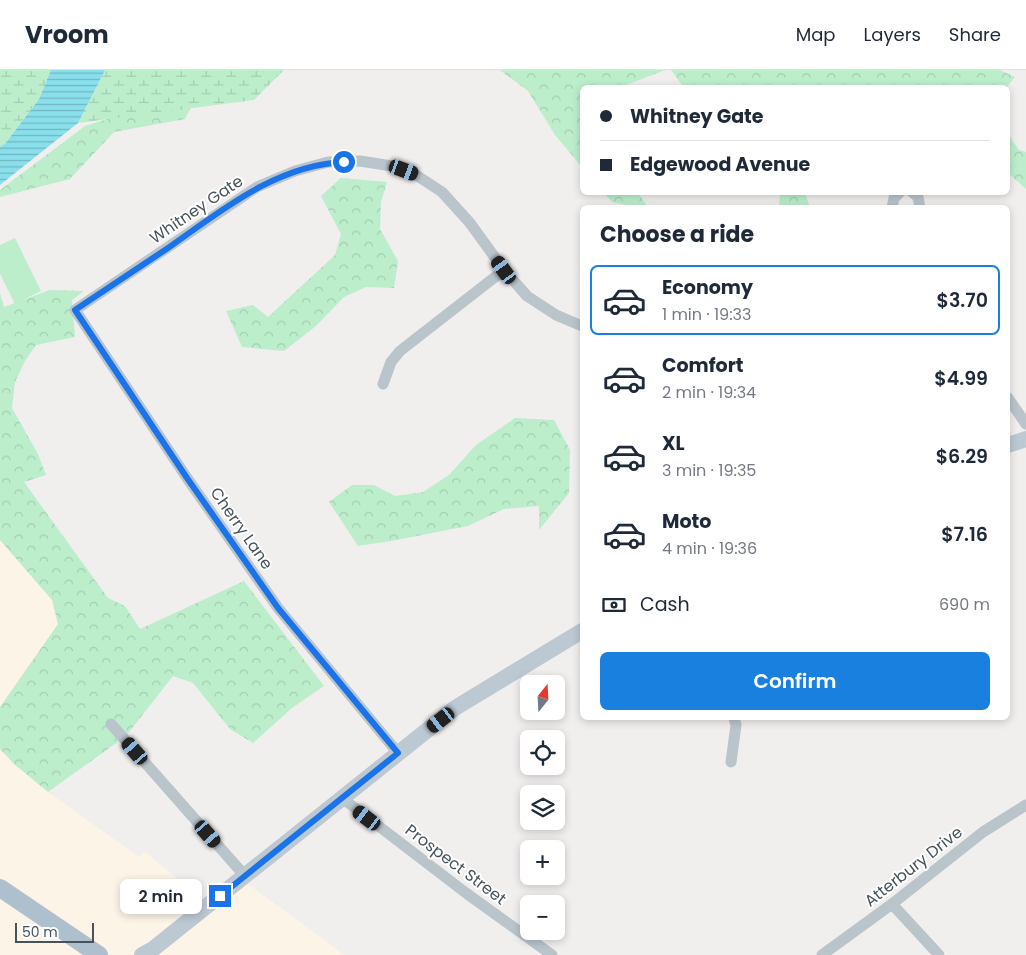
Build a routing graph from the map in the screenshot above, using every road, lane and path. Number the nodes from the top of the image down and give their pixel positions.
1 (504, 270) junction
2 (75, 310) joint
3 (580, 325) edge
4 (383, 384) dead end
5 (1010, 401) edge
6 (1026, 424) edge
7 (1026, 439) edge
8 (1010, 444) edge
9 (580, 632) edge
10 (735, 720) edge
11 (111, 724) dead end
12 (398, 753) junction
13 (732, 762) dead end
14 (342, 798) junction
15 (1026, 805) edge
16 (245, 876) junction
17 (0, 888) edge
18 (892, 904) junction
19 (100, 955) edge
20 (142, 955) edge
21 (552, 955) edge
22 (822, 955) edge
23 (939, 955) edge

1 - 2 street, Whitney Gate
1 - 3 street, Whitney Gate
1 - 4 street
2 - 12 street, Cherry Lane
5 - 6 street
7 - 8 main road
9 - 12 main road
10 - 13 street
11 - 16 street
12 - 14 main road
14 - 16 main road
14 - 21 street, Prospect Street
15 - 18 street, Atterbury Drive
16 - 20 main road
17 - 19 main road
18 - 22 street, Atterbury Drive
18 - 23 street

